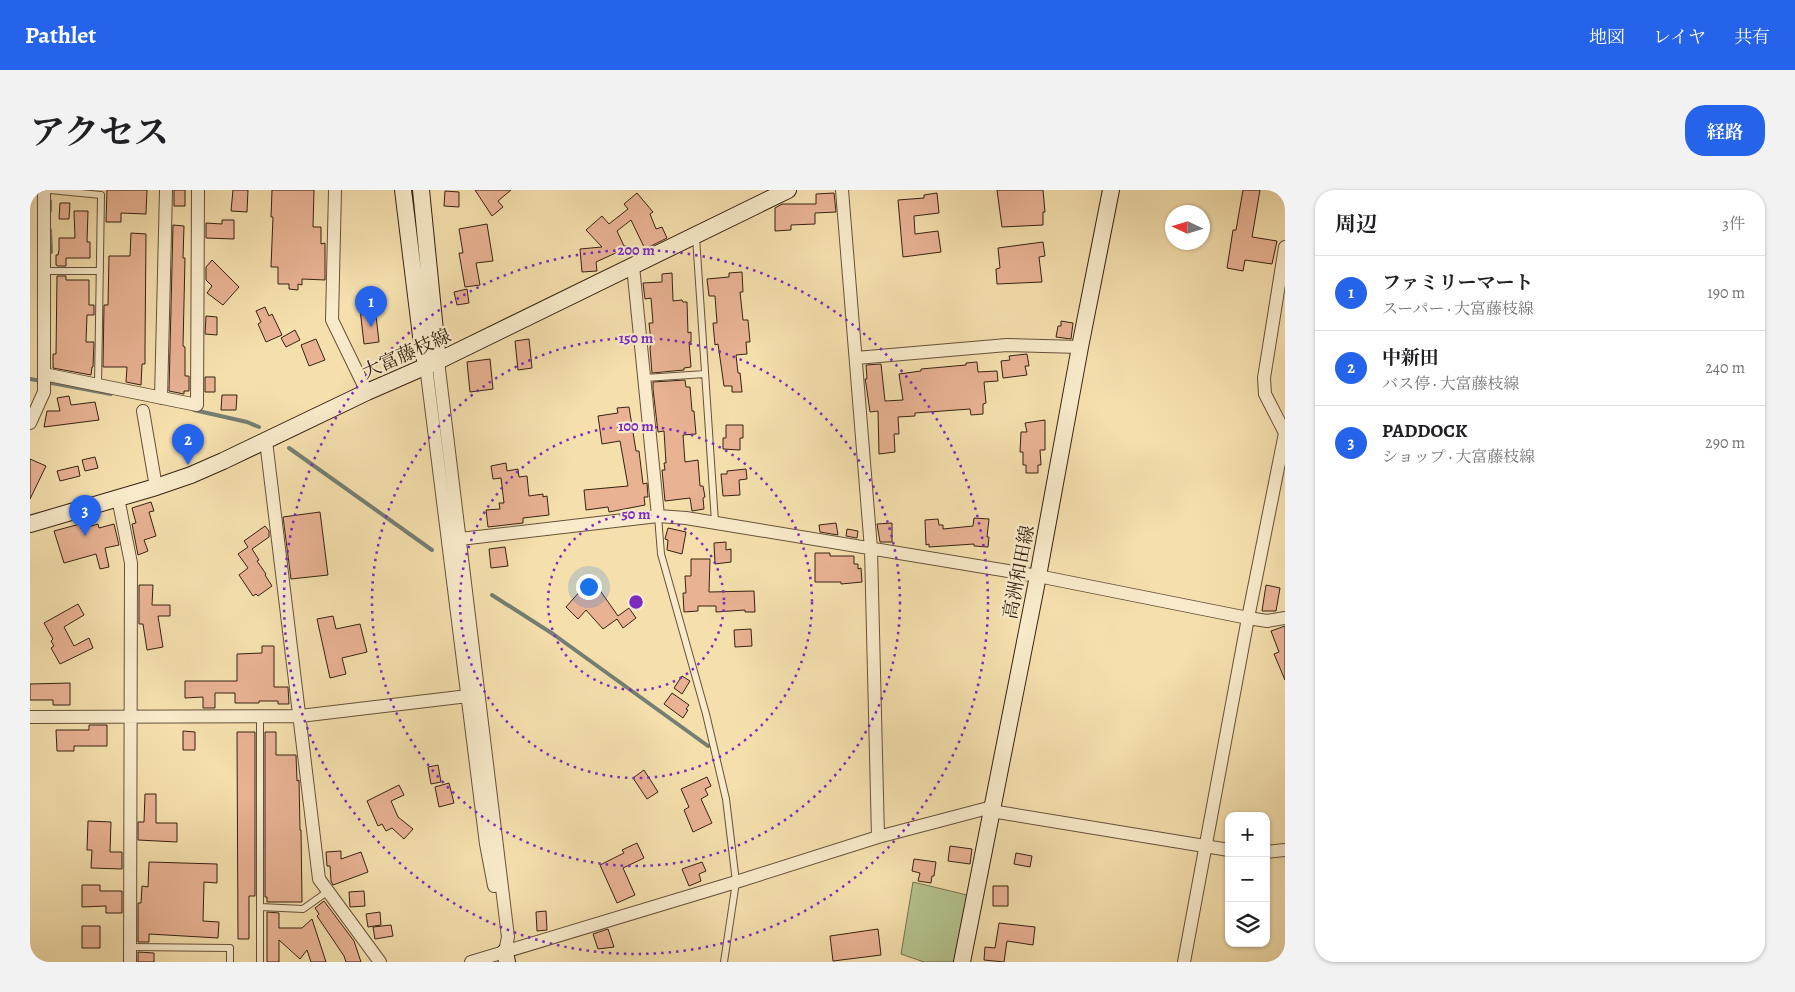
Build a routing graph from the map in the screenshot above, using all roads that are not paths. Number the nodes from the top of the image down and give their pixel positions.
1 (44, 190) edge
2 (50, 190) edge
3 (166, 190) edge
4 (198, 190) edge
5 (335, 190) edge
6 (403, 190) edge
7 (420, 190) edge
8 (788, 190) edge
9 (842, 190) edge
10 (1111, 190) edge
11 (696, 235) junction
12 (1285, 247) edge
13 (633, 266) junction
14 (44, 271) junction
15 (100, 271) junction
16 (1080, 346) junction
17 (856, 358) junction
18 (432, 364) junction
19 (705, 374) junction
20 (645, 378) junction
21 (44, 379) junction
22 (98, 385) junction
23 (367, 392) junction
24 (161, 398) junction
25 (143, 410) dead end
26 (30, 422) edge
27 (266, 441) junction
28 (156, 487) junction
29 (118, 498) junction
30 (658, 516) junction
31 (716, 522) junction
32 (30, 524) edge
33 (460, 539) junction
34 (871, 549) junction
35 (1038, 576) junction
36 (1248, 618) junction
37 (1285, 618) edge
38 (468, 696) junction
39 (132, 716) junction
40 (300, 716) junction
41 (30, 717) edge
42 (260, 718) junction
43 (991, 809) junction
44 (878, 837) junction
45 (1206, 847) junction
46 (1225, 849) edge
47 (1285, 850) edge
48 (1270, 852) edge
49 (736, 882) junction
50 (327, 892) junction
51 (260, 907) junction
52 (130, 947) junction
53 (506, 957) edge
54 (130, 962) edge
55 (230, 962) edge
56 (260, 962) edge
57 (380, 962) edge
58 (472, 962) edge
59 (724, 962) edge
60 (962, 962) edge
61 (1184, 962) edge

1 - 14 street
2 - 15 lane
3 - 24 street
4 - 24 street
5 - 23 street
6 - 18 main road
7 - 18 main road
8 - 11 main road, 大富藤枝線
9 - 17 street
10 - 16 main road, 高洲和田線
11 - 13 main road, 大富藤枝線
11 - 19 lane
12 - 36 street
13 - 18 main road, 大富藤枝線
13 - 20 street
14 - 15 lane
14 - 21 street
15 - 22 lane
16 - 17 street
16 - 35 main road, 高洲和田線
17 - 34 street
18 - 23 main road, 大富藤枝線
18 - 33 street
18 - 38 street
19 - 20 lane
19 - 31 lane
20 - 30 street
21 - 22 street
21 - 26 street
22 - 24 street
23 - 27 main road, 大富藤枝線
25 - 28 street
27 - 28 main road, 大富藤枝線
27 - 40 street
28 - 29 main road, 大富藤枝線
29 - 32 main road, 大富藤枝線
29 - 39 street
30 - 31 street
30 - 33 street
30 - 49 lane
31 - 34 street
33 - 53 street
34 - 35 street
34 - 44 street
35 - 36 street
35 - 43 main road, 高洲和田線
36 - 37 street
36 - 45 street
38 - 40 street
38 - 53 street
39 - 41 street
39 - 42 street
39 - 52 street
40 - 42 street
40 - 50 street
42 - 51 lane
43 - 44 street
43 - 45 street
43 - 60 main road, 高洲和田線
44 - 49 street
45 - 46 street
45 - 61 street
47 - 48 street
49 - 53 street
49 - 59 lane
50 - 51 lane
50 - 57 street
51 - 56 lane
52 - 54 street
52 - 55 lane
53 - 58 street

